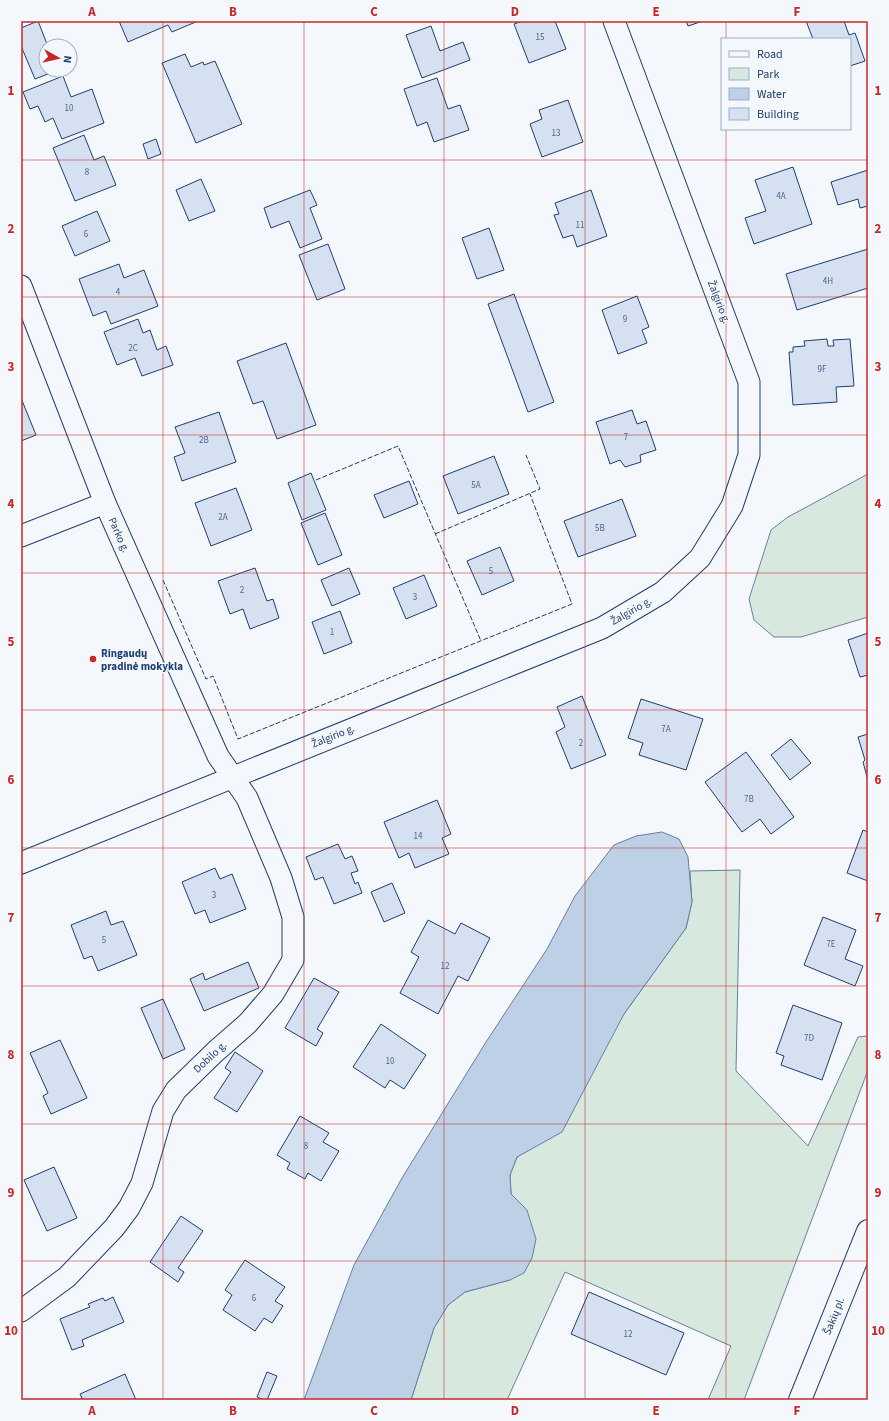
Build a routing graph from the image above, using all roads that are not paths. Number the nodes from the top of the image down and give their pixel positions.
1 (614, 21) edge
2 (21, 286) edge
3 (105, 503) junction
4 (21, 536) edge
5 (232, 777) junction
6 (21, 863) edge
7 (868, 1232) edge
8 (21, 1311) edge
9 (800, 1400) edge

1 - 5 street, Žalgirio g.
2 - 3 street, Parko g.
3 - 4 street
3 - 5 street, Parko g.
5 - 6 street, Žalgirio g.
5 - 8 street, Dobilo g.
7 - 9 main road, Šakių pl.

